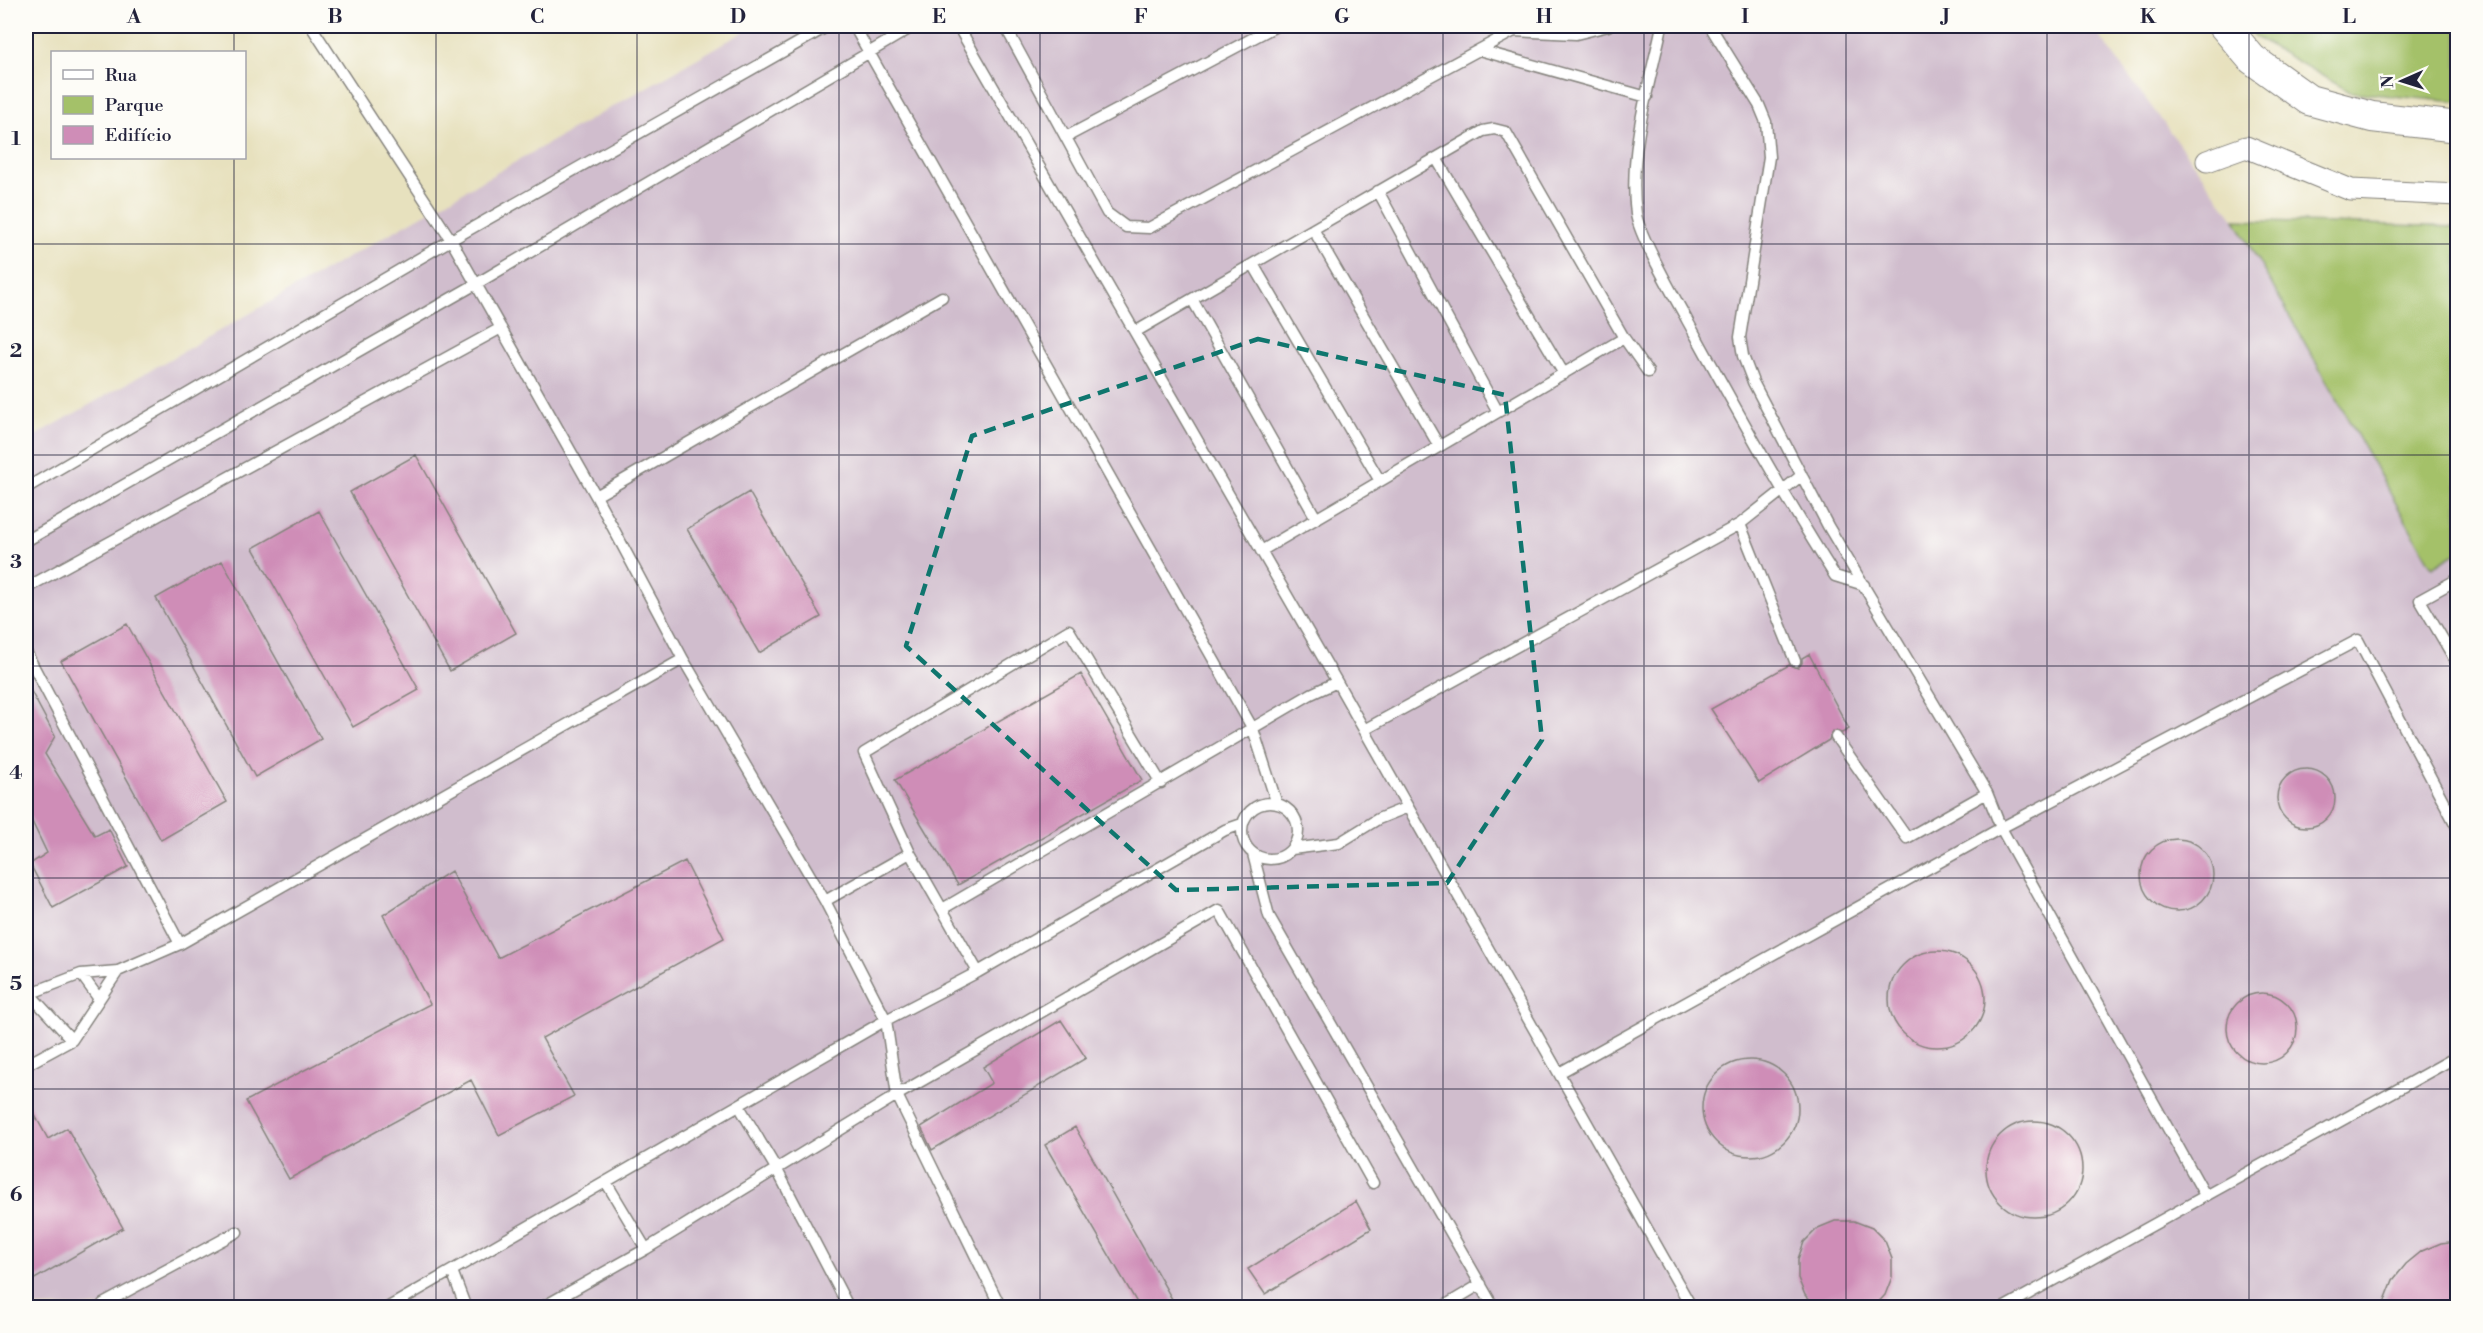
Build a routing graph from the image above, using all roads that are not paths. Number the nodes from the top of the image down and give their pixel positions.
1 (311, 26) edge
2 (828, 26) edge
3 (854, 26) edge
4 (914, 26) edge
5 (958, 26) edge
6 (1005, 26) edge
7 (1276, 26) edge
8 (1608, 26) edge
9 (1662, 26) edge
10 (1710, 26) edge
11 (2224, 26) edge
12 (1514, 28) edge
13 (869, 50) junction
14 (1479, 50) junction
15 (1647, 97) junction
16 (2457, 127) edge
17 (1066, 137) junction
18 (1436, 158) junction
19 (2207, 160) dead end
20 (1378, 191) junction
21 (2457, 195) edge
22 (1313, 229) junction
23 (451, 240) junction
24 (1253, 264) junction
25 (476, 284) junction
26 (942, 297) dead end
27 (1192, 299) junction
28 (501, 328) junction
29 (1135, 332) junction
30 (1624, 338) junction
31 (1648, 372) dead end
32 (1564, 374) junction
33 (1498, 412) junction
34 (1439, 446) junction
35 (1802, 475) junction
36 (1380, 481) junction
37 (26, 488) edge
38 (1781, 491) junction
39 (596, 496) junction
40 (1316, 518) junction
41 (1740, 524) junction
42 (26, 541) edge
43 (1261, 551) junction
44 (2457, 579) edge
45 (1864, 585) junction
46 (26, 588) edge
47 (26, 652) edge
48 (683, 659) junction
49 (1795, 661) dead end
50 (2457, 665) edge
51 (1337, 682) junction
52 (1253, 729) junction
53 (1364, 730) junction
54 (1836, 736) dead end
55 (1161, 783) junction
56 (1987, 793) junction
57 (1277, 804) junction
58 (1408, 807) junction
59 (1242, 824) junction
60 (2001, 828) junction
61 (2457, 829) edge
62 (1292, 849) junction
63 (910, 853) junction
64 (1253, 854) junction
65 (825, 901) junction
66 (944, 908) junction
67 (180, 944) junction
68 (118, 970) junction
69 (978, 972) junction
70 (81, 974) junction
71 (26, 993) edge
72 (99, 999) junction
73 (886, 1020) junction
74 (72, 1040) junction
75 (2457, 1056) edge
76 (26, 1065) edge
77 (1559, 1073) junction
78 (897, 1095) junction
79 (739, 1106) junction
80 (777, 1170) junction
81 (606, 1182) junction
82 (1373, 1183) dead end
83 (2205, 1195) junction
84 (237, 1232) dead end
85 (646, 1249) junction
86 (452, 1270) junction
87 (1481, 1284) junction
88 (103, 1304) dead end
89 (387, 1308) edge
90 (466, 1308) edge
91 (541, 1308) edge
92 (849, 1308) edge
93 (1000, 1308) edge
94 (1441, 1308) edge
95 (1494, 1308) edge
96 (1692, 1308) edge
97 (2003, 1308) edge

1 - 23 lane
2 - 23 lane
3 - 13 lane
4 - 13 lane
5 - 29 lane
6 - 17 lane
7 - 17 lane
8 - 12 lane
9 - 15 lane
10 - 35 lane
11 - 16 main road
12 - 14 lane
13 - 25 lane
13 - 52 lane
14 - 15 lane
14 - 17 lane
15 - 38 lane
18 - 20 lane
18 - 30 lane
18 - 32 lane
19 - 21 street
20 - 22 lane
20 - 33 lane
22 - 24 lane
22 - 34 lane
23 - 25 lane
23 - 37 lane
24 - 27 lane
24 - 36 lane
25 - 28 lane
25 - 42 lane
26 - 39 lane
27 - 29 lane
27 - 40 lane
28 - 39 lane
28 - 46 lane
29 - 43 lane
30 - 31 lane
30 - 32 lane
32 - 33 lane
33 - 34 lane
34 - 36 lane
35 - 38 lane
35 - 45 lane
36 - 40 lane
38 - 41 lane
38 - 45 lane
39 - 48 lane
40 - 43 lane
41 - 49 lane
41 - 53 lane
43 - 51 lane
44 - 50 lane
45 - 56 lane
47 - 67 lane
48 - 65 lane
48 - 67 lane
51 - 52 lane
51 - 53 lane
52 - 55 lane
52 - 57 lane
53 - 58 lane
54 - 56 lane
55 - 63 lane
55 - 66 lane
56 - 60 lane
57 - 59 lane
57 - 62 lane
58 - 62 lane
58 - 77 lane
59 - 64 lane
59 - 69 lane
60 - 61 lane
60 - 77 lane
60 - 83 lane
62 - 64 lane
63 - 65 lane
63 - 66 lane
64 - 87 lane
65 - 73 lane
66 - 69 lane
67 - 68 lane
68 - 70 lane
68 - 72 lane
69 - 73 lane
70 - 71 lane
70 - 72 lane
71 - 74 lane
72 - 74 lane
73 - 78 lane
73 - 79 lane
74 - 76 lane
75 - 83 lane
77 - 96 lane
78 - 80 lane
78 - 82 lane
78 - 93 lane
79 - 80 lane
79 - 81 lane
80 - 85 lane
80 - 92 lane
81 - 85 lane
81 - 86 lane
83 - 97 lane
84 - 88 lane
85 - 91 lane
86 - 89 lane
86 - 90 lane
87 - 94 lane
87 - 95 lane

